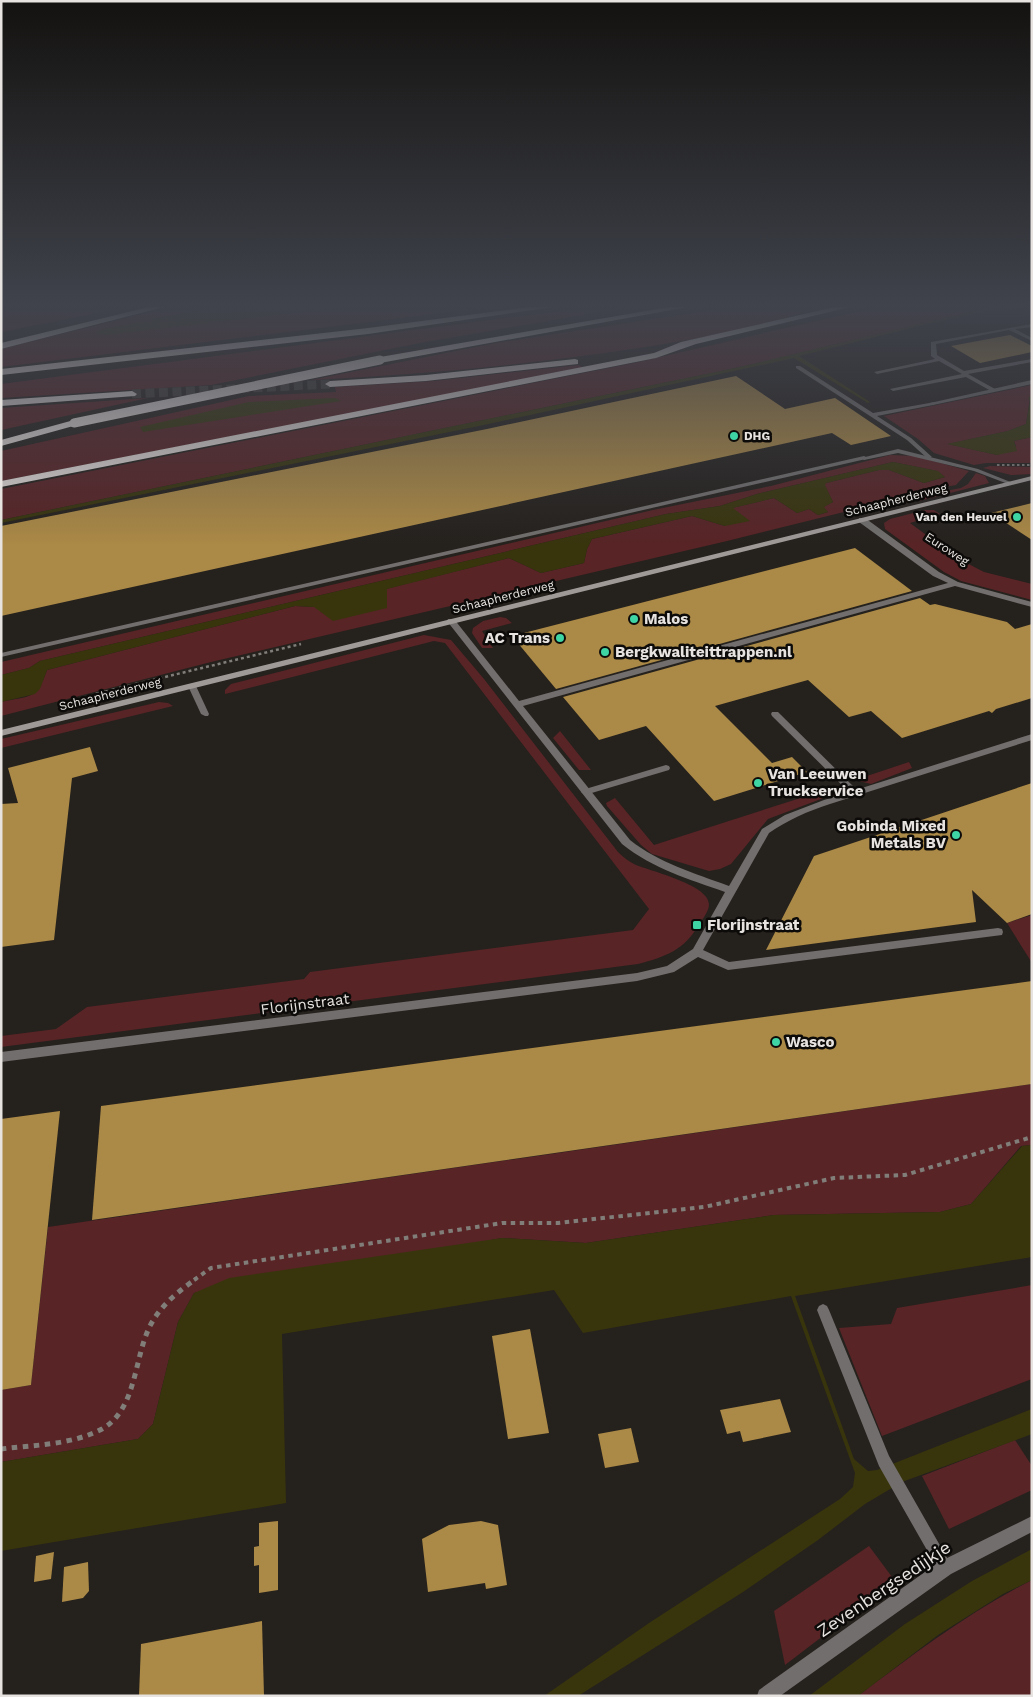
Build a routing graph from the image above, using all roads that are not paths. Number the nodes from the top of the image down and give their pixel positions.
1 (253, 386) edge
2 (500, 386) edge
3 (828, 386) edge
4 (906, 386) edge
5 (986, 386) edge
6 (1012, 386) edge
7 (893, 389) dead end
8 (993, 390) junction
9 (132, 394) tunnel mouth
10 (1, 402) edge
11 (933, 403) joint
12 (873, 415) junction
13 (74, 423) junction
14 (1, 438) edge
15 (1, 443) edge
16 (929, 457) junction
17 (864, 458) joint
18 (1032, 478) edge
19 (1, 484) edge
20 (1010, 484) junction
21 (862, 520) junction
22 (955, 584) junction
23 (1032, 605) edge
24 (451, 621) junction
25 (1, 655) edge
26 (192, 686) junction
27 (516, 705) junction
28 (206, 714) dead end
29 (775, 714) dead end
30 (1, 733) edge
31 (1032, 737) edge
32 (666, 768) dead end
33 (585, 792) junction
34 (855, 793) junction
35 (732, 891) junction
36 (998, 932) dead end
37 (697, 952) junction
38 (1, 1057) edge
39 (823, 1310) dead end
40 (1032, 1524) edge
41 (945, 1568) junction
42 (765, 1696) edge

1 - 13 highway, bridge
2 - 19 highway
3 - 12 lane
4 - 7 lane
5 - 8 lane
6 - 8 street
8 - 11 street
9 - 10 highway
11 - 12 lane
12 - 16 lane
13 - 14 highway
13 - 15 highway
16 - 17 street, Schaapherderweg
16 - 20 street, Schaapherderweg
17 - 25 lane, Schaapherderweg
18 - 20 street, Schaapherderweg
20 - 21 street, Schaapherderweg
21 - 22 street, Euroweg
21 - 24 street, Schaapherderweg
22 - 23 street, Euroweg
22 - 27 street
24 - 26 street, Schaapherderweg
24 - 27 street
26 - 28 lane
26 - 30 street, Schaapherderweg
27 - 33 street
29 - 34 lane
31 - 34 street, Florijnstraat
32 - 33 lane
33 - 35 street
34 - 35 street, Florijnstraat
35 - 37 street, Florijnstraat
36 - 37 street
37 - 38 street, Florijnstraat
39 - 41 lane
40 - 41 street, Zevenbergsedijkje
41 - 42 street, Zevenbergsedijkje

